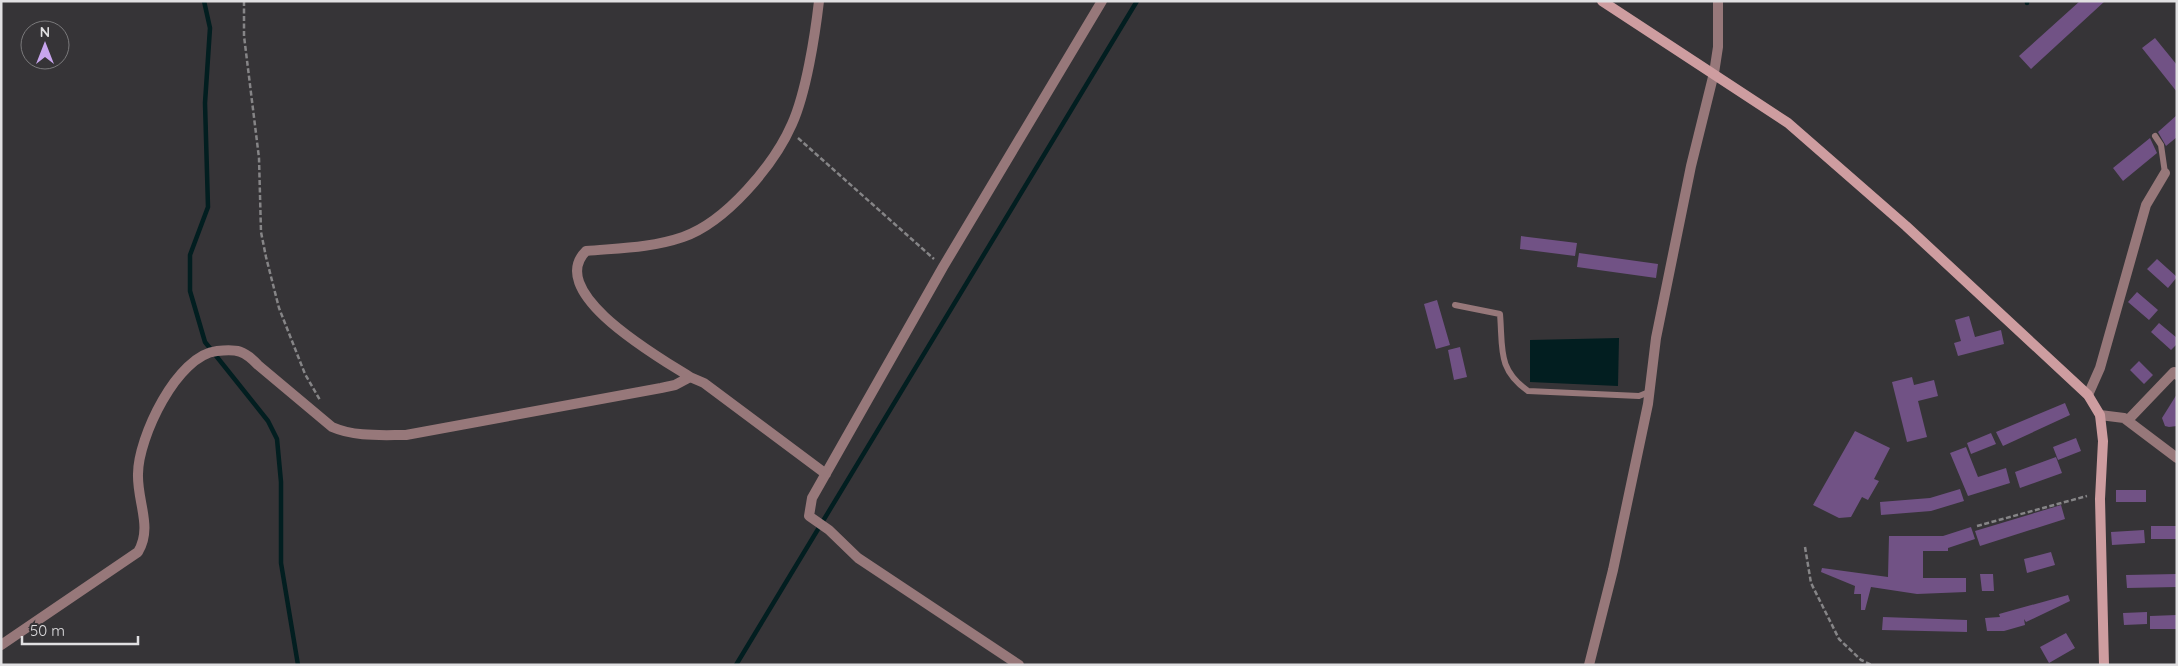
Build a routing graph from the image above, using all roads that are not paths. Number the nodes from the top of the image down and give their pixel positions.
1 (819, 1) edge
2 (1102, 1) edge
3 (1602, 1) edge
4 (1718, 1) edge
5 (1714, 73) junction
6 (2155, 136) dead end
7 (2165, 173) joint
8 (1455, 305) dead end
9 (2176, 372) edge
10 (690, 377) junction
11 (1650, 392) junction
12 (2088, 395) junction
13 (2100, 415) junction
14 (2128, 420) junction
15 (2177, 458) edge
16 (826, 474) junction
17 (1, 645) edge
18 (1019, 665) edge
19 (1589, 665) edge
20 (2104, 665) edge

1 - 10 street
2 - 16 street
3 - 5 main road
4 - 5 street
5 - 11 street
5 - 12 main road
6 - 7 lane
7 - 12 street
8 - 11 lane
9 - 14 street
10 - 16 street
10 - 17 street
11 - 19 street
12 - 13 main road
13 - 14 street
13 - 20 main road
14 - 15 street
16 - 18 street

